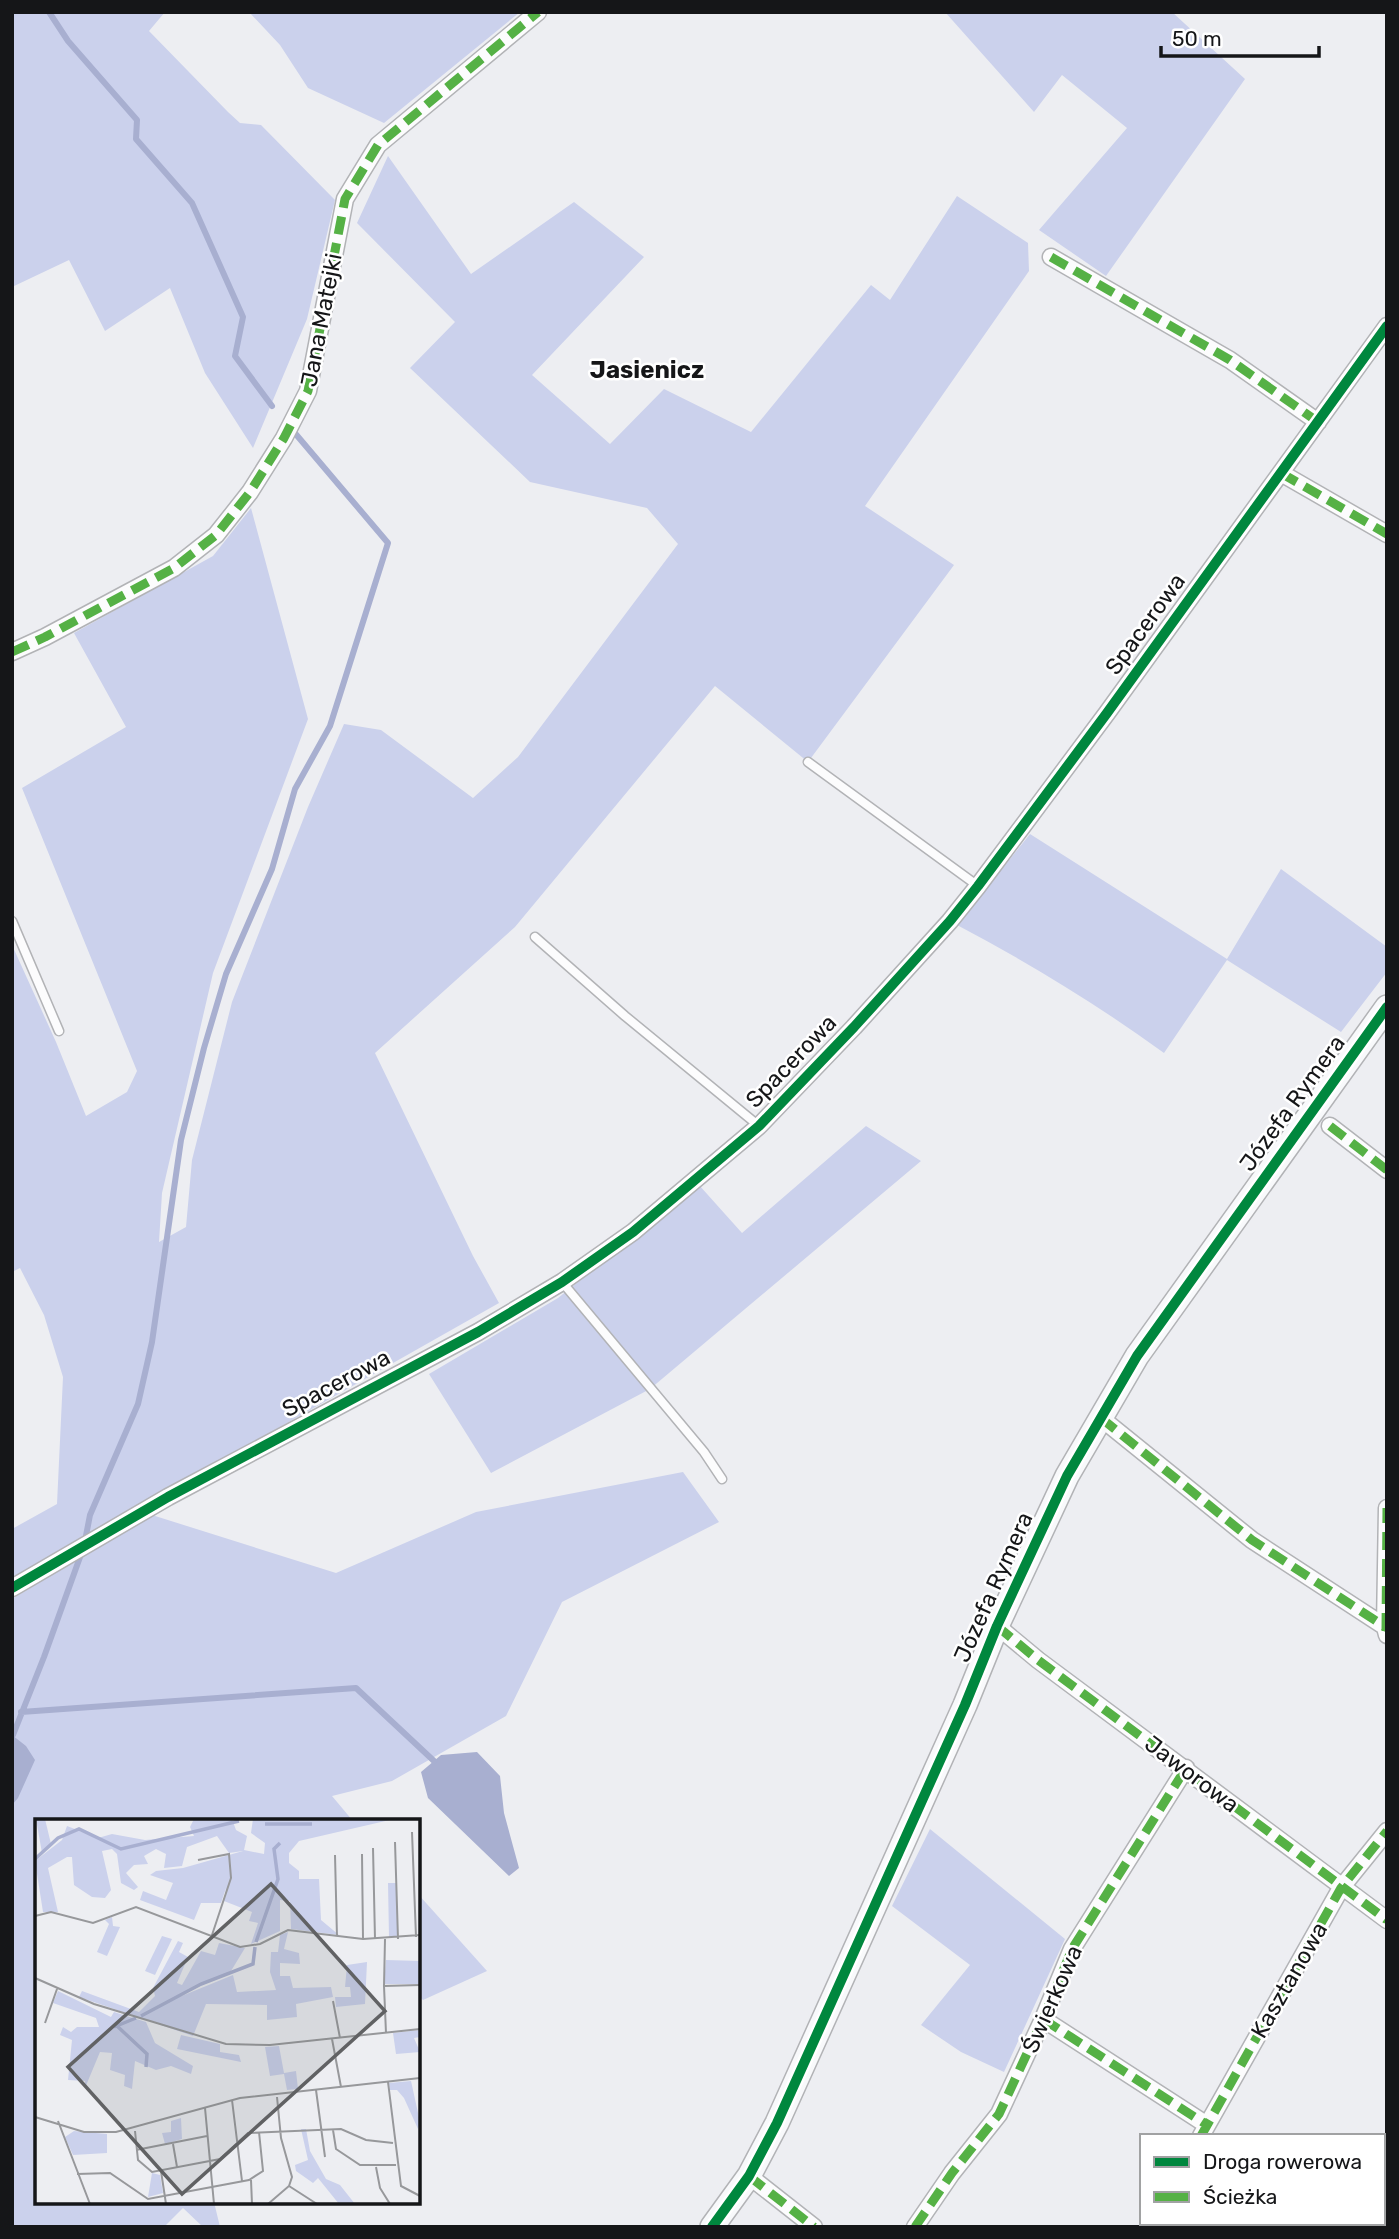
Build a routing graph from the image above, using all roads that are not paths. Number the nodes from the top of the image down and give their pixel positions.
1 (538, 12) edge
2 (1051, 257) dead end
3 (1387, 326) edge
4 (1318, 422) junction
5 (1281, 473) junction
6 (1387, 534) edge
7 (12, 652) edge
8 (808, 762) dead end
9 (978, 886) junction
10 (12, 921) edge
11 (535, 937) dead end
12 (1387, 1007) edge
13 (59, 1031) dead end
14 (759, 1126) junction
15 (1330, 1126) dead end
16 (1387, 1170) edge
17 (562, 1282) junction
18 (1101, 1418) junction
19 (722, 1479) dead end
20 (1387, 1508) edge
21 (12, 1588) edge
22 (997, 1626) junction
23 (1386, 1630) edge
24 (1186, 1769) junction
25 (1387, 1831) edge
26 (1341, 1888) junction
27 (1387, 1920) edge
28 (1043, 2019) junction
29 (1204, 2130) edge
30 (749, 2176) junction
31 (712, 2227) edge
32 (814, 2227) edge
33 (915, 2227) edge

1 - 7 street, Jana Matejki
2 - 4 street
3 - 4 street, Spacerowa
4 - 5 street, Spacerowa
5 - 6 street
5 - 9 street, Spacerowa
8 - 9 lane
9 - 14 street, Spacerowa
10 - 13 lane
11 - 14 lane
12 - 18 street, Józefa Rymera
14 - 17 street, Spacerowa
15 - 16 street
17 - 19 lane
17 - 21 street, Spacerowa
18 - 22 street, Józefa Rymera
18 - 23 street
20 - 23 street
22 - 24 street, Jaworowa
22 - 30 street, Józefa Rymera
24 - 26 street, Jaworowa
24 - 28 street, Świerkowa
25 - 26 street, Kasztanowa
26 - 27 street, Jaworowa
26 - 29 street, Kasztanowa
28 - 29 street
28 - 33 street, Świerkowa
30 - 31 street, Józefa Rymera
30 - 32 street

